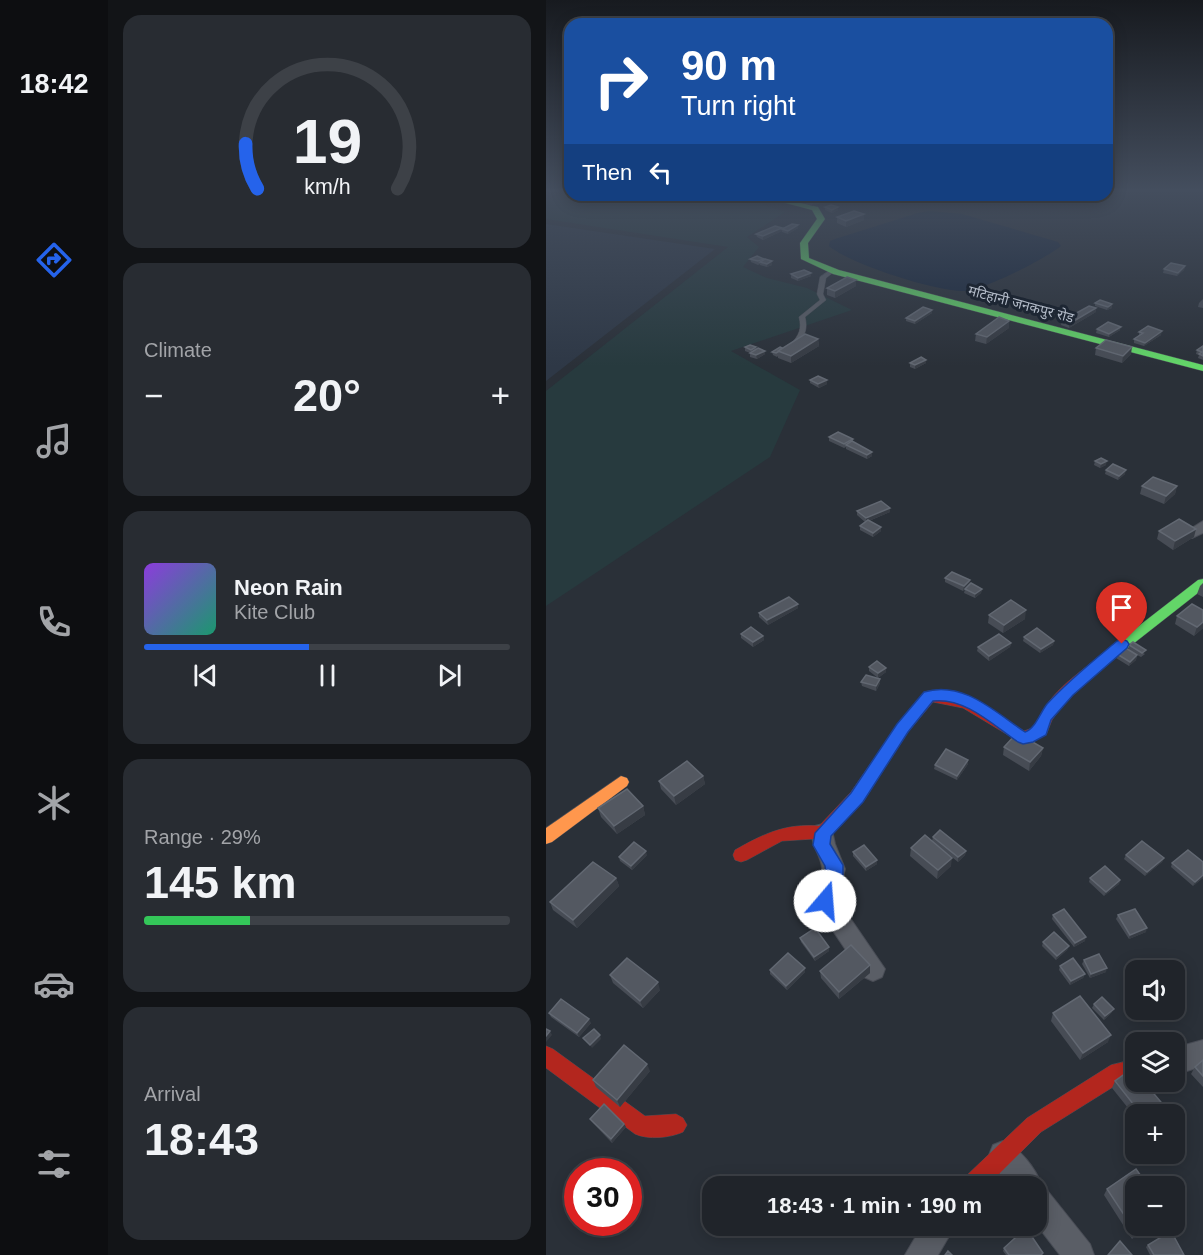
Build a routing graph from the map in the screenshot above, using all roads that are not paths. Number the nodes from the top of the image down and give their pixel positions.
1 (804, 250) edge
2 (832, 271) junction
3 (790, 348) edge
4 (1203, 368) edge
5 (1203, 583) edge
6 (621, 782) dead end
7 (823, 833) junction
8 (546, 837) edge
9 (741, 855) dead end
10 (873, 969) dead end
11 (1203, 1053) edge
12 (546, 1056) edge
13 (1185, 1059) edge
14 (1125, 1071) edge
15 (676, 1125) dead end
16 (1004, 1155) junction
17 (982, 1176) edge
18 (1020, 1176) edge
19 (1047, 1213) edge
20 (933, 1236) edge
21 (920, 1255) edge
22 (1079, 1255) edge

1 - 2 street, मटिहानी जनकपुर रोड
2 - 3 lane
2 - 4 street, मटिहानी जनकपुर रोड
5 - 7 street
6 - 8 street
7 - 9 street
7 - 10 street
11 - 13 street
12 - 15 street
14 - 16 street
16 - 17 street
16 - 18 street
19 - 22 street
20 - 21 street

